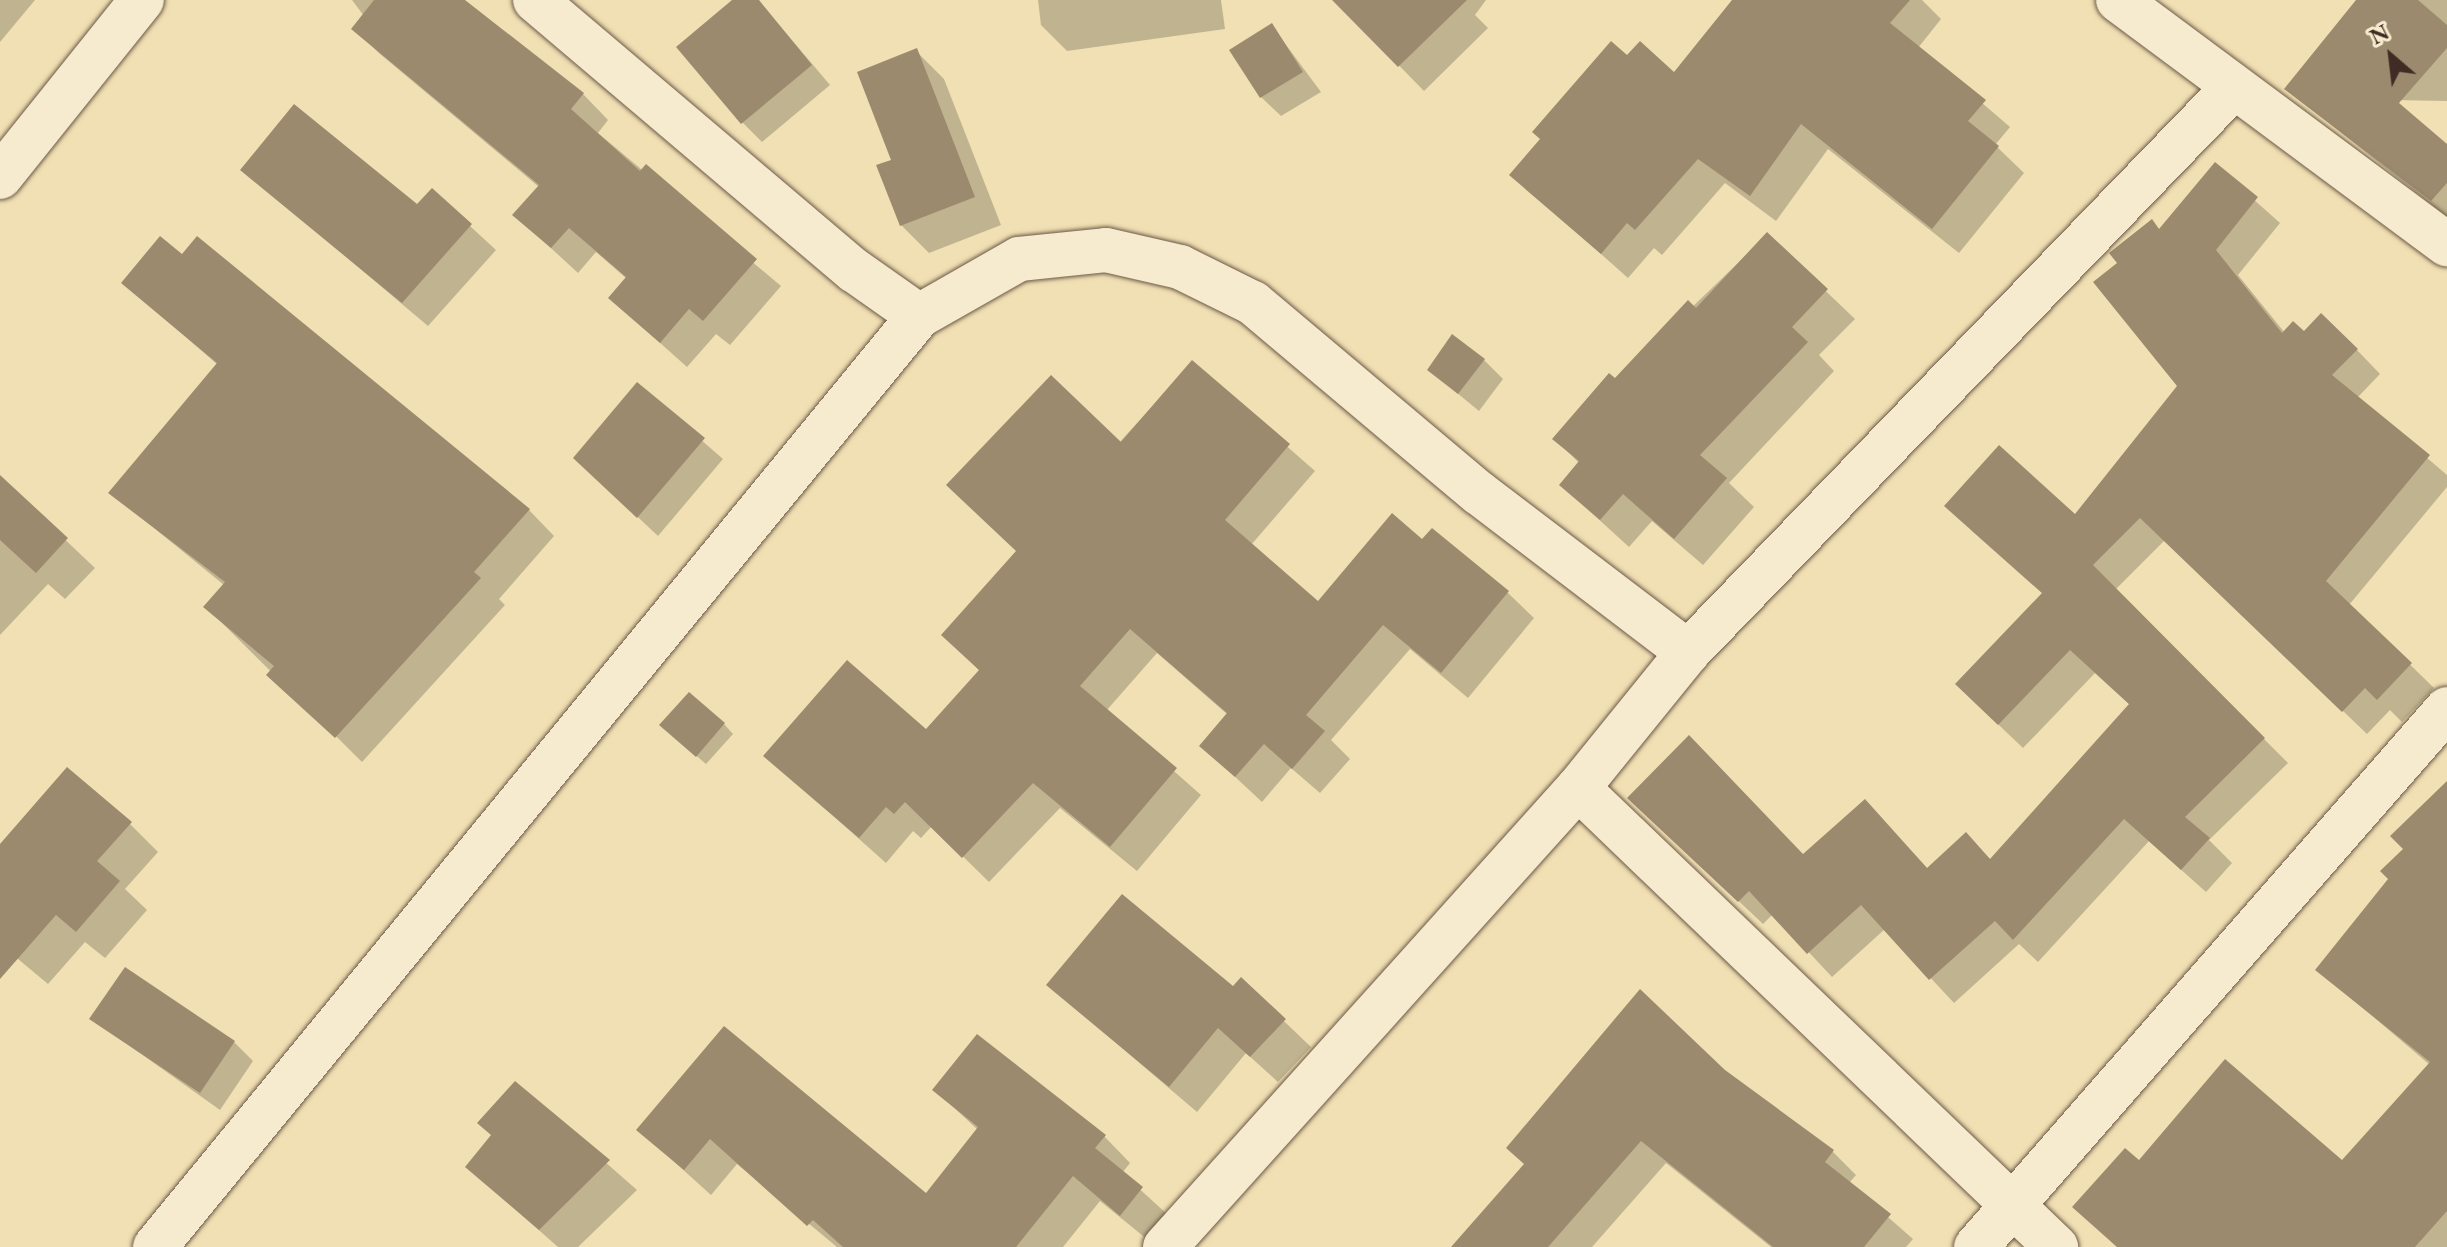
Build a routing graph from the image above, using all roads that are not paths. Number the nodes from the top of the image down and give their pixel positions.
1 (142, 0) edge
2 (535, 0) edge
3 (2118, 0) edge
4 (2232, 89) junction
5 (0, 177) edge
6 (2447, 244) edge
7 (919, 316) junction
8 (1688, 652) junction
9 (2447, 709) edge
10 (1578, 788) junction
11 (2012, 1208) junction
12 (155, 1247) edge
13 (1165, 1247) edge
14 (1976, 1247) edge
15 (2056, 1247) edge

1 - 5 street
2 - 7 street
3 - 4 street
4 - 6 street
4 - 8 street
7 - 8 street
7 - 12 street
8 - 10 street
9 - 11 street
10 - 11 street
10 - 13 street
11 - 14 street
11 - 15 street

